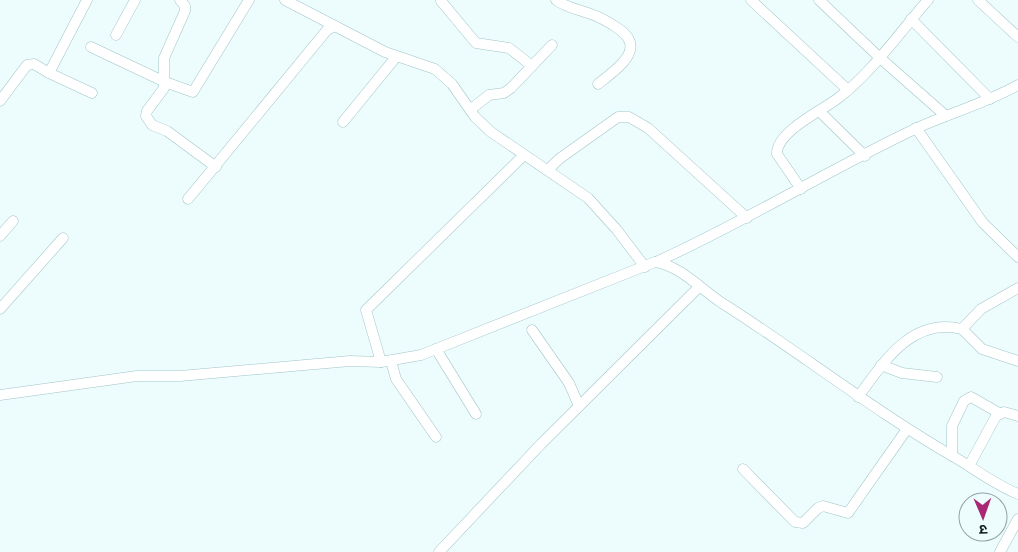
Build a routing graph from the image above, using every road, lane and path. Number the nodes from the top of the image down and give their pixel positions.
1 (87, 0) edge
2 (135, 0) edge
3 (180, 0) edge
4 (249, 0) edge
5 (285, 0) edge
6 (556, 0) edge
7 (751, 0) edge
8 (820, 0) edge
9 (928, 0) edge
10 (978, 0) edge
11 (441, 2) dead end
12 (911, 19) junction
13 (335, 26) junction
14 (116, 35) dead end
15 (1018, 37) edge
16 (552, 45) dead end
17 (91, 47) dead end
18 (879, 56) junction
19 (396, 57) junction
20 (532, 66) junction
21 (49, 73) junction
22 (165, 82) junction
23 (598, 84) dead end
24 (1018, 84) edge
25 (848, 90) junction
26 (92, 93) dead end
27 (990, 99) junction
28 (0, 101) edge
29 (470, 110) junction
30 (819, 111) junction
31 (946, 116) junction
32 (343, 122) dead end
33 (916, 128) junction
34 (524, 156) junction
35 (865, 156) junction
36 (216, 166) junction
37 (548, 170) junction
38 (801, 189) junction
39 (188, 200) dead end
40 (747, 218) junction
41 (13, 221) dead end
42 (0, 236) edge
43 (63, 238) dead end
44 (1018, 258) edge
45 (655, 262) junction
46 (645, 267) junction
47 (698, 288) junction
48 (1018, 288) edge
49 (0, 310) edge
50 (962, 329) junction
51 (532, 330) dead end
52 (436, 349) junction
53 (386, 361) junction
54 (1018, 361) edge
55 (881, 365) junction
56 (937, 377) dead end
57 (0, 395) edge
58 (858, 397) junction
59 (579, 406) junction
60 (999, 413) junction
61 (476, 414) dead end
62 (1018, 416) edge
63 (907, 429) junction
64 (436, 437) dead end
65 (952, 456) junction
66 (969, 466) junction
67 (743, 469) dead end
68 (1018, 494) edge
69 (1018, 519) edge
70 (439, 552) edge
71 (1000, 552) edge

1 - 21 street
2 - 14 street
3 - 22 street
4 - 22 street
5 - 13 street
6 - 23 street
7 - 25 street
8 - 18 street
9 - 12 street
10 - 15 street
11 - 20 street
12 - 18 street
12 - 27 street
13 - 19 street
13 - 36 street
16 - 20 street
17 - 22 street
18 - 25 street
18 - 31 street
19 - 29 street
19 - 32 street
20 - 29 street
21 - 26 street
21 - 28 street
22 - 36 street
24 - 27 street
25 - 30 street
27 - 31 street
29 - 34 street
30 - 35 street
30 - 38 street
31 - 33 street
33 - 35 street
33 - 44 street
34 - 37 street
34 - 53 street
35 - 38 street
36 - 39 street
37 - 40 street
37 - 46 street
38 - 40 street
40 - 45 street
41 - 42 street
43 - 49 street
45 - 46 street
45 - 47 street
46 - 52 street
47 - 58 street
47 - 59 street
48 - 50 street
50 - 54 street
50 - 55 street
51 - 59 street
52 - 53 street
52 - 61 street
53 - 57 street
53 - 64 street
55 - 56 street
55 - 58 street
58 - 63 street
59 - 70 street
60 - 62 street
60 - 65 street
60 - 66 street
63 - 65 street
63 - 67 street
65 - 66 street
66 - 68 street
69 - 71 street

